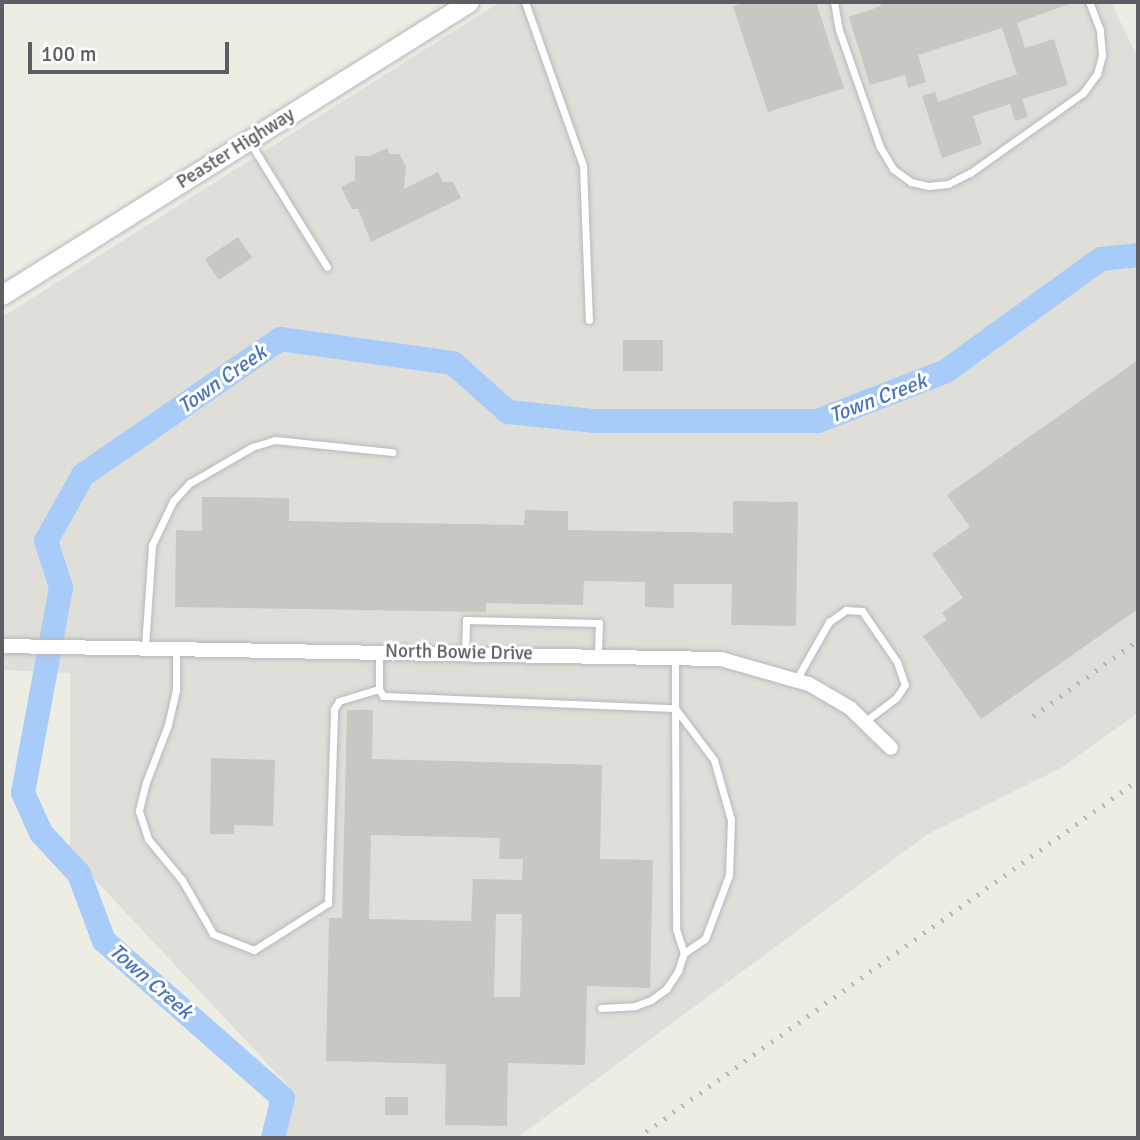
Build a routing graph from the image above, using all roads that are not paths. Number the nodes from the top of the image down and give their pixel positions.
1 (469, 2) edge
2 (525, 2) edge
3 (834, 2) edge
4 (1089, 2) edge
5 (249, 140) junction
6 (327, 267) dead end
7 (2, 295) edge
8 (589, 320) dead end
9 (392, 452) dead end
10 (8, 646) edge
11 (145, 646) junction
12 (176, 647) junction
13 (379, 652) junction
14 (465, 653) junction
15 (597, 656) junction
16 (675, 658) junction
17 (796, 680) junction
18 (379, 689) junction
19 (675, 708) junction
20 (865, 721) junction
21 (891, 748) dead end
22 (684, 953) junction
23 (601, 1008) dead end

1 - 5 main road, Peaster Highway
2 - 8 lane
3 - 4 lane
5 - 6 lane
5 - 7 main road, Peaster Highway
9 - 11 lane
10 - 11 street, North Bowie Drive
11 - 12 street, North Bowie Drive
12 - 13 street, North Bowie Drive
12 - 18 lane
13 - 14 street, North Bowie Drive
13 - 18 lane
14 - 15 street, North Bowie Drive
14 - 15 lane
15 - 16 street, North Bowie Drive
16 - 17 street, North Bowie Drive
16 - 19 lane
17 - 20 street, North Bowie Drive
17 - 20 lane
18 - 19 lane
19 - 22 lane
19 - 22 lane
20 - 21 street, North Bowie Drive
22 - 23 lane

